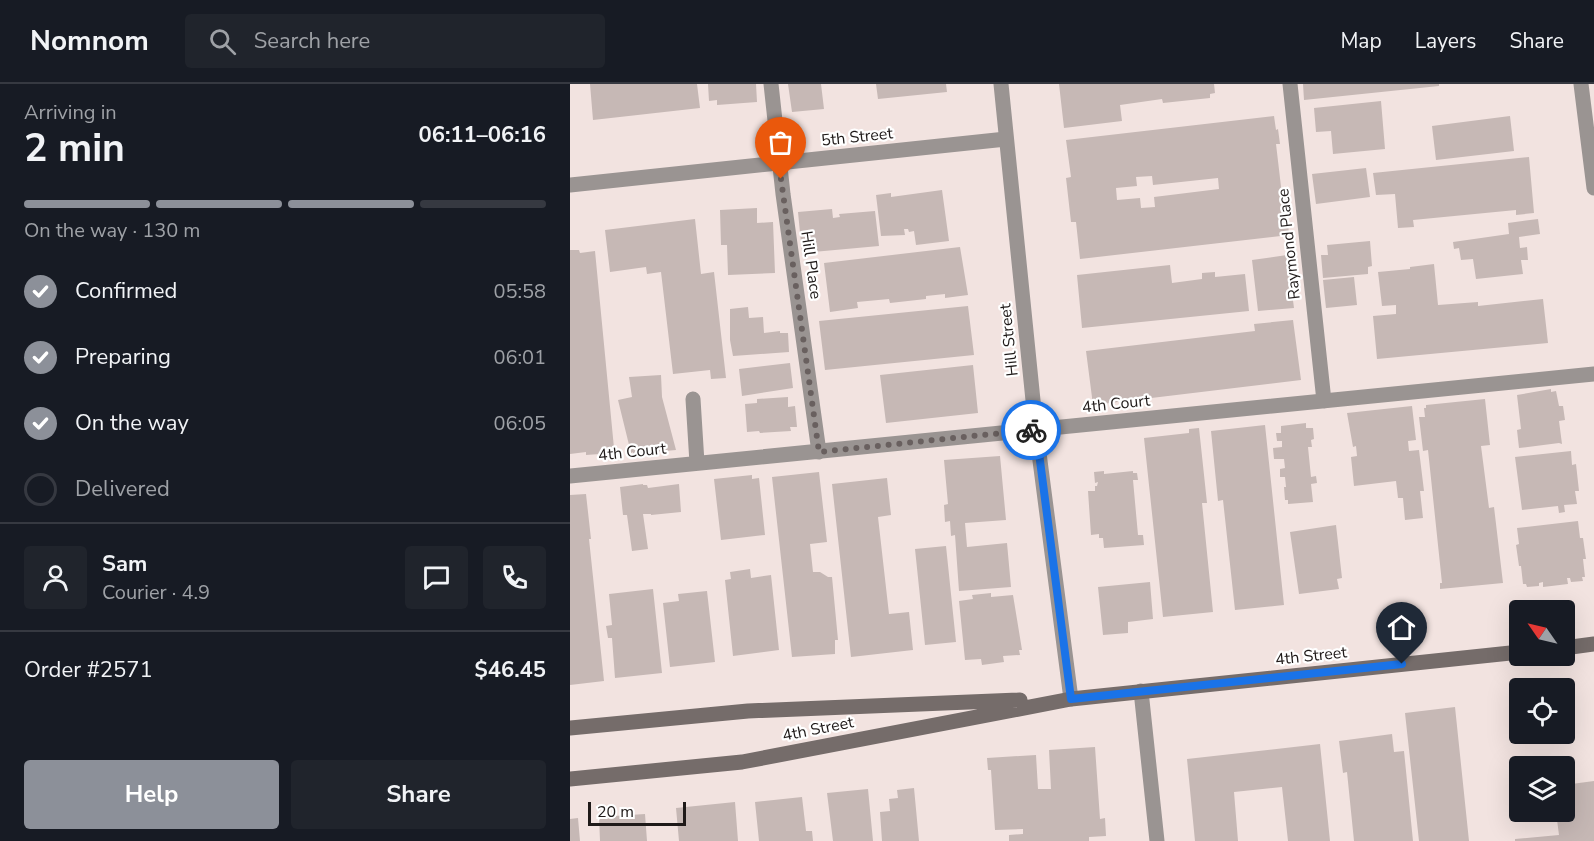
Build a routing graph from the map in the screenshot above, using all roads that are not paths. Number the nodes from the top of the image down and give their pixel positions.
1 (771, 84) edge
2 (1001, 84) edge
3 (1290, 84) edge
4 (1581, 84) edge
5 (1006, 139) junction
6 (780, 163) junction
7 (570, 185) edge
8 (1594, 188) edge
9 (1594, 374) edge
10 (693, 399) dead end
11 (1324, 401) junction
12 (1036, 430) junction
13 (819, 452) junction
14 (697, 463) junction
15 (570, 476) edge
16 (1594, 644) edge
17 (1575, 647) edge
18 (1509, 653) edge
19 (1141, 691) junction
20 (1071, 699) junction
21 (570, 728) edge
22 (570, 779) edge
23 (1157, 841) edge

1 - 6 street, Hill Place
2 - 5 street, Hill Street
3 - 11 street, Raymond Place
4 - 8 street
5 - 6 street, 5th Street
5 - 12 street, Hill Street
6 - 7 street, 5th Street
6 - 13 street, Hill Place
9 - 11 street, 4th Court
10 - 14 street
11 - 12 street, 4th Court
12 - 13 street, 4th Court
12 - 20 street, Hill Street
13 - 14 street, 4th Court
14 - 15 street, 4th Court
16 - 17 street
18 - 19 street, 4th Street
19 - 20 street, 4th Street
19 - 23 street
20 - 21 street, 4th Street
20 - 22 street, 4th Street

